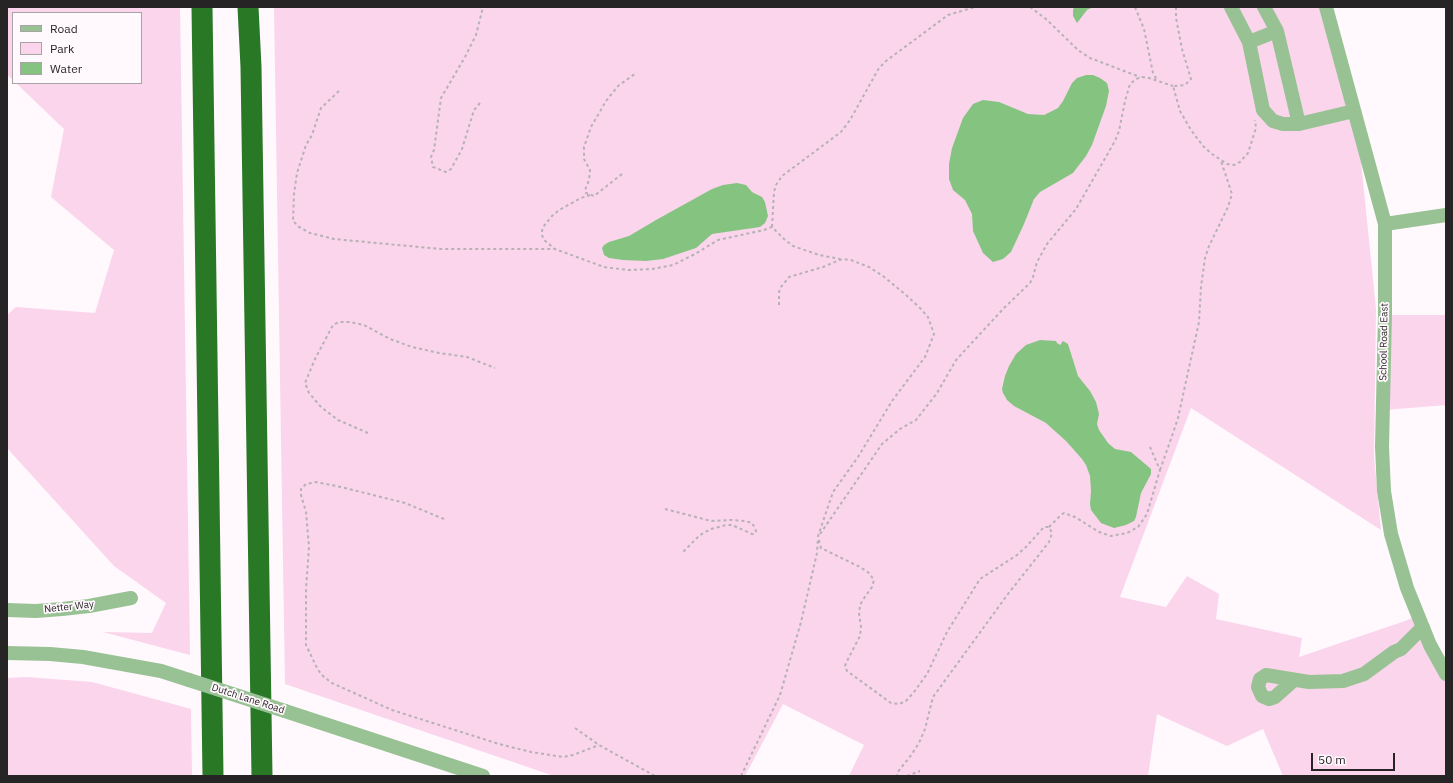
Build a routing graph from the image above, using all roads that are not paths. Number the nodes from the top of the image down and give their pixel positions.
1 (202, 7) edge
2 (248, 7) edge
3 (1230, 7) edge
4 (1264, 7) edge
5 (1326, 7) edge
6 (1276, 31) junction
7 (1250, 42) junction
8 (1354, 111) junction
9 (1299, 124) junction
10 (1446, 215) edge
11 (1385, 224) junction
12 (131, 598) dead end
13 (7, 610) edge
14 (1423, 627) junction
15 (7, 653) edge
16 (1446, 674) edge
17 (1294, 680) dead end
18 (213, 776) edge
19 (262, 776) edge
20 (483, 776) edge

1 - 18 highway
2 - 19 highway
3 - 7 street
4 - 6 street
5 - 8 street, School Road East
6 - 7 street
6 - 9 street
7 - 9 street
8 - 9 street
8 - 11 street, School Road East
10 - 11 street
11 - 14 street, School Road East
12 - 13 street, Netter Way
14 - 16 street, School Road East
14 - 17 street
15 - 20 street, Dutch Lane Road, bridge

